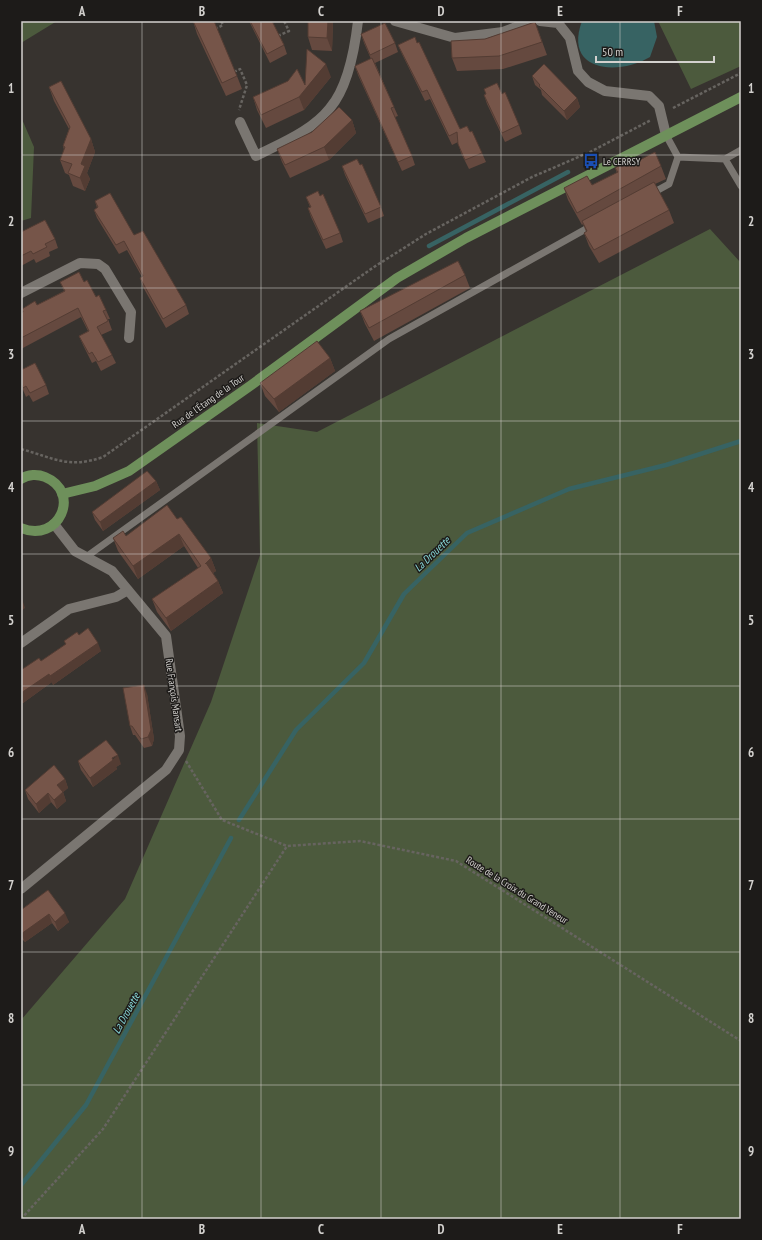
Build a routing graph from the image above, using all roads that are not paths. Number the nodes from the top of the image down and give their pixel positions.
1 (358, 21) edge
2 (395, 21) edge
3 (531, 21) edge
4 (540, 21) edge
5 (741, 97) edge
6 (240, 122) road end
7 (666, 135) junction
8 (741, 150) edge
9 (678, 157) junction
10 (725, 160) junction
11 (741, 186) edge
12 (642, 198) edge
13 (602, 220) edge
14 (21, 293) edge
15 (129, 338) dead end
16 (21, 479) edge
17 (62, 494) junction
18 (54, 524) junction
19 (21, 528) edge
20 (86, 557) junction
21 (128, 590) junction
22 (21, 643) edge
23 (21, 889) edge

1 - 6 street
2 - 3 street
4 - 7 street
5 - 7 main road, Rue de l'Étang de la Tour
7 - 9 lane
7 - 17 main road, Rue de l'Étang de la Tour
8 - 10 lane
9 - 10 lane
9 - 12 lane
10 - 11 lane
13 - 20 lane
14 - 15 street
16 - 17 main road
17 - 18 main road
18 - 19 main road
18 - 20 street, Rue François Mansart
20 - 21 street, Rue François Mansart
21 - 22 street
21 - 23 street, Rue François Mansart

